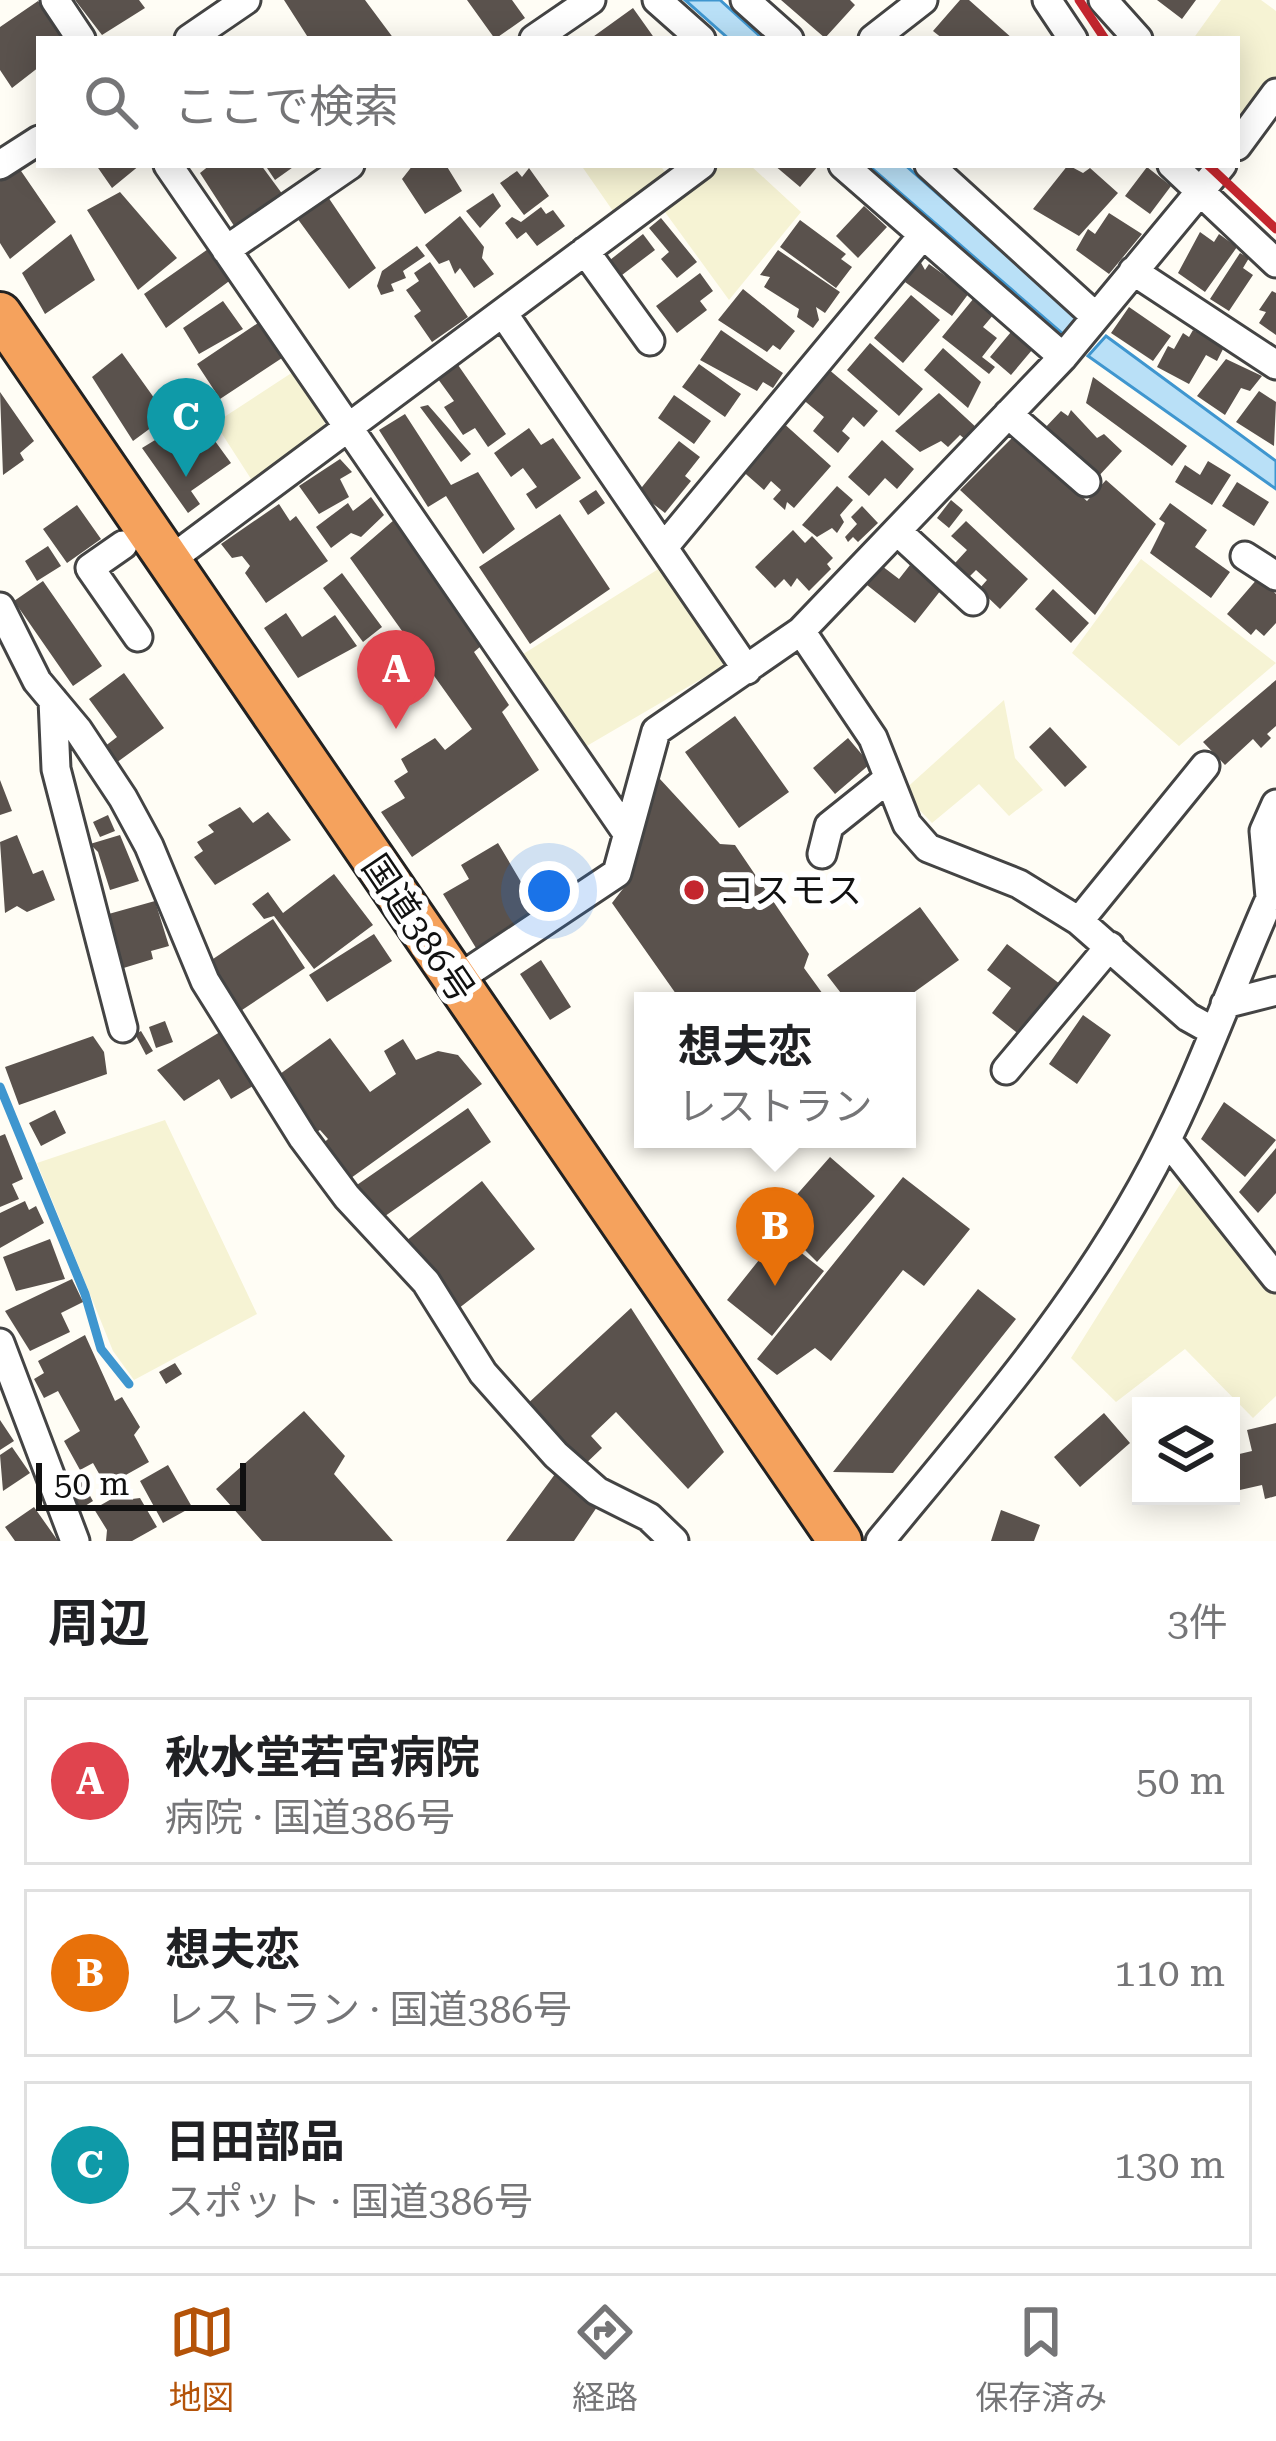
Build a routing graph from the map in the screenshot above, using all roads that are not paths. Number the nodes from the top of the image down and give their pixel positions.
1 (55, 0) edge
2 (246, 0) edge
3 (591, 0) edge
4 (657, 0) edge
5 (745, 0) edge
6 (1047, 0) edge
7 (1103, 0) edge
8 (902, 6) edge
9 (79, 36) edge
10 (194, 36) edge
11 (538, 36) edge
12 (698, 36) edge
13 (786, 36) edge
14 (876, 36) edge
15 (1071, 36) edge
16 (1135, 36) edge
17 (1272, 107) edge
18 (36, 142) edge
19 (1240, 143) edge
20 (0, 165) edge
21 (170, 168) edge
22 (346, 168) edge
23 (697, 168) edge
24 (846, 168) edge
25 (931, 168) edge
26 (1175, 168) edge
27 (1220, 168) edge
28 (1198, 195) junction
29 (923, 235) junction
30 (226, 250) junction
31 (585, 251) junction
32 (1276, 263) edge
33 (1133, 271) junction
34 (503, 313) junction
35 (0, 314) edge
36 (1095, 316) junction
37 (650, 341) dead end
38 (1063, 357) junction
39 (1276, 365) edge
40 (1008, 414) junction
41 (348, 426) junction
42 (1086, 482) dead end
43 (897, 531) junction
44 (123, 545) dead end
45 (664, 548) junction
46 (1245, 556) dead end
47 (170, 560) junction
48 (1276, 576) edge
49 (973, 601) dead end
50 (0, 607) edge
51 (801, 631) junction
52 (138, 637) dead end
53 (747, 670) junction
54 (52, 700) junction
55 (1205, 766) dead end
56 (889, 778) junction
57 (1276, 804) edge
58 (627, 832) junction
59 (822, 854) dead end
60 (1274, 893) edge
61 (1079, 921) junction
62 (1110, 946) junction
63 (455, 981) junction
64 (1276, 991) edge
65 (1225, 1004) junction
66 (123, 1028) dead end
67 (1213, 1031) junction
68 (1006, 1070) dead end
69 (1167, 1140) junction
70 (1276, 1278) edge
71 (0, 1343) edge
72 (75, 1541) edge
73 (674, 1541) edge
74 (840, 1541) edge
75 (880, 1541) edge

1 - 9 street
2 - 10 street
3 - 11 street
4 - 12 street
5 - 13 street
6 - 15 street
7 - 16 street
8 - 14 street
17 - 19 street
18 - 20 street
21 - 30 street
22 - 30 street
23 - 31 street
24 - 29 street
25 - 36 street
26 - 28 street
27 - 28 street
28 - 32 street
28 - 33 street
29 - 38 street
29 - 45 street
30 - 41 street
31 - 34 street
31 - 37 street
33 - 36 street
33 - 39 street
34 - 41 street
34 - 45 street
35 - 47 highway, 国道386号
36 - 38 street
38 - 40 street
40 - 42 street
40 - 43 street
41 - 47 street
41 - 58 street
43 - 49 street
43 - 51 street
44 - 52 street
45 - 53 street
46 - 48 street
47 - 63 highway, 国道386号
50 - 54 street
51 - 53 street
51 - 56 street
53 - 58 street
54 - 66 street
54 - 73 street
55 - 61 street
56 - 59 street
56 - 61 street
57 - 60 street
58 - 63 street
60 - 65 street
61 - 62 street
62 - 67 street
62 - 68 street
63 - 74 highway, 国道386号
64 - 65 street
65 - 67 street
67 - 69 street
69 - 70 street
69 - 75 street
71 - 72 street

